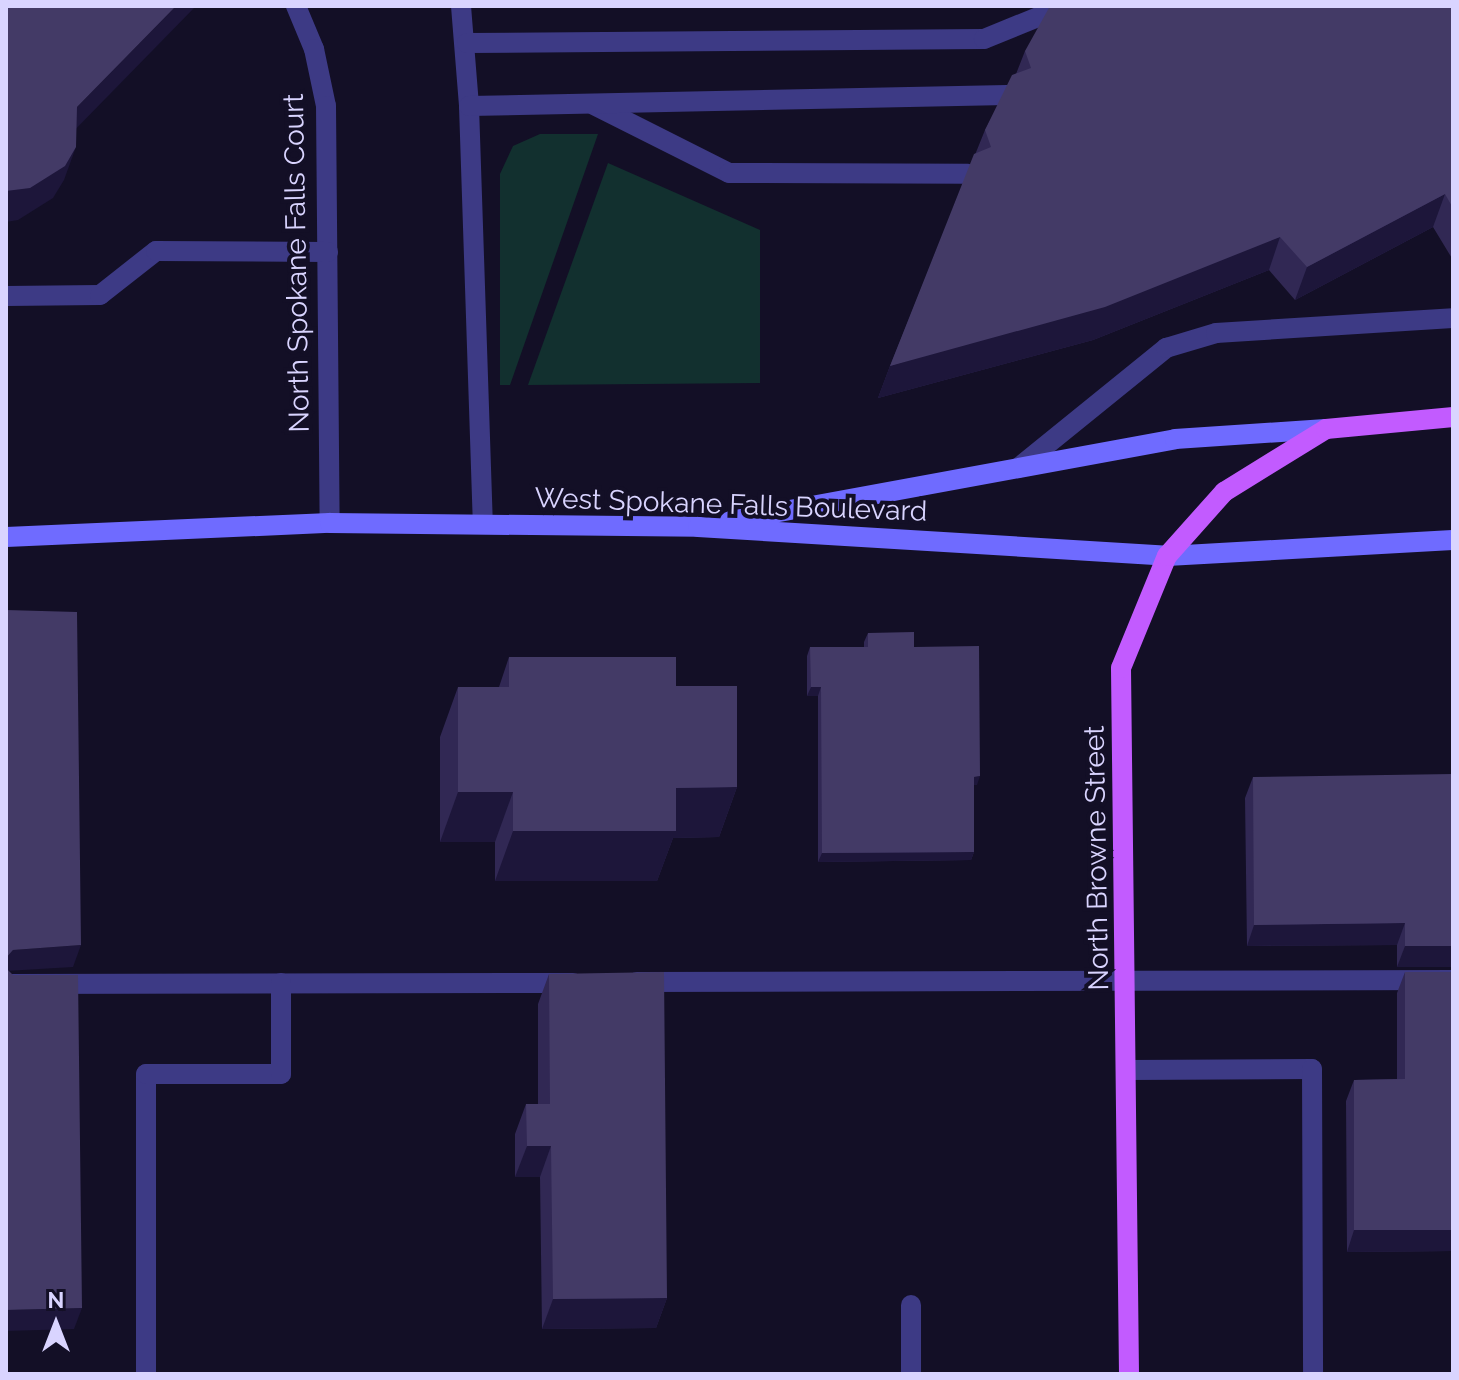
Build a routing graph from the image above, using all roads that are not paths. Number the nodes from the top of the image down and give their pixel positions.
1 (296, 6) edge
2 (461, 6) edge
3 (1055, 10) edge
4 (467, 43) junction
5 (1007, 95) edge
6 (591, 103) junction
7 (469, 106) junction
8 (968, 174) edge
9 (328, 252) junction
10 (6, 296) edge
11 (1453, 318) edge
12 (1453, 417) edge
13 (1326, 429) junction
14 (1018, 468) junction
15 (330, 523) junction
16 (483, 523) junction
17 (698, 527) junction
18 (6, 537) edge
19 (1453, 540) edge
20 (1167, 556) junction
21 (1453, 980) edge
22 (1127, 981) junction
23 (281, 983) junction
24 (6, 984) edge
25 (1128, 1070) junction
26 (911, 1305) dead end
27 (146, 1374) edge
28 (911, 1374) edge
29 (1129, 1374) edge
30 (1313, 1374) edge

1 - 9 lane, North Spokane Falls Court
2 - 4 lane
3 - 4 lane
4 - 7 lane
5 - 6 lane
6 - 7 lane
6 - 8 lane
7 - 16 lane
9 - 10 lane
9 - 15 lane, North Spokane Falls Court
11 - 14 lane
12 - 13 main road
13 - 14 main road
13 - 20 main road, North Browne Street
14 - 17 main road
15 - 16 main road, West Spokane Falls Boulevard
15 - 18 main road, West Spokane Falls Boulevard
16 - 17 main road, West Spokane Falls Boulevard
17 - 20 main road, West Spokane Falls Boulevard
19 - 20 main road, West Spokane Falls Boulevard
20 - 22 main road, North Browne Street
21 - 22 lane
22 - 23 lane
22 - 25 main road, North Browne Street
23 - 24 lane
23 - 27 lane
25 - 29 main road, North Browne Street
25 - 30 lane
26 - 28 lane

